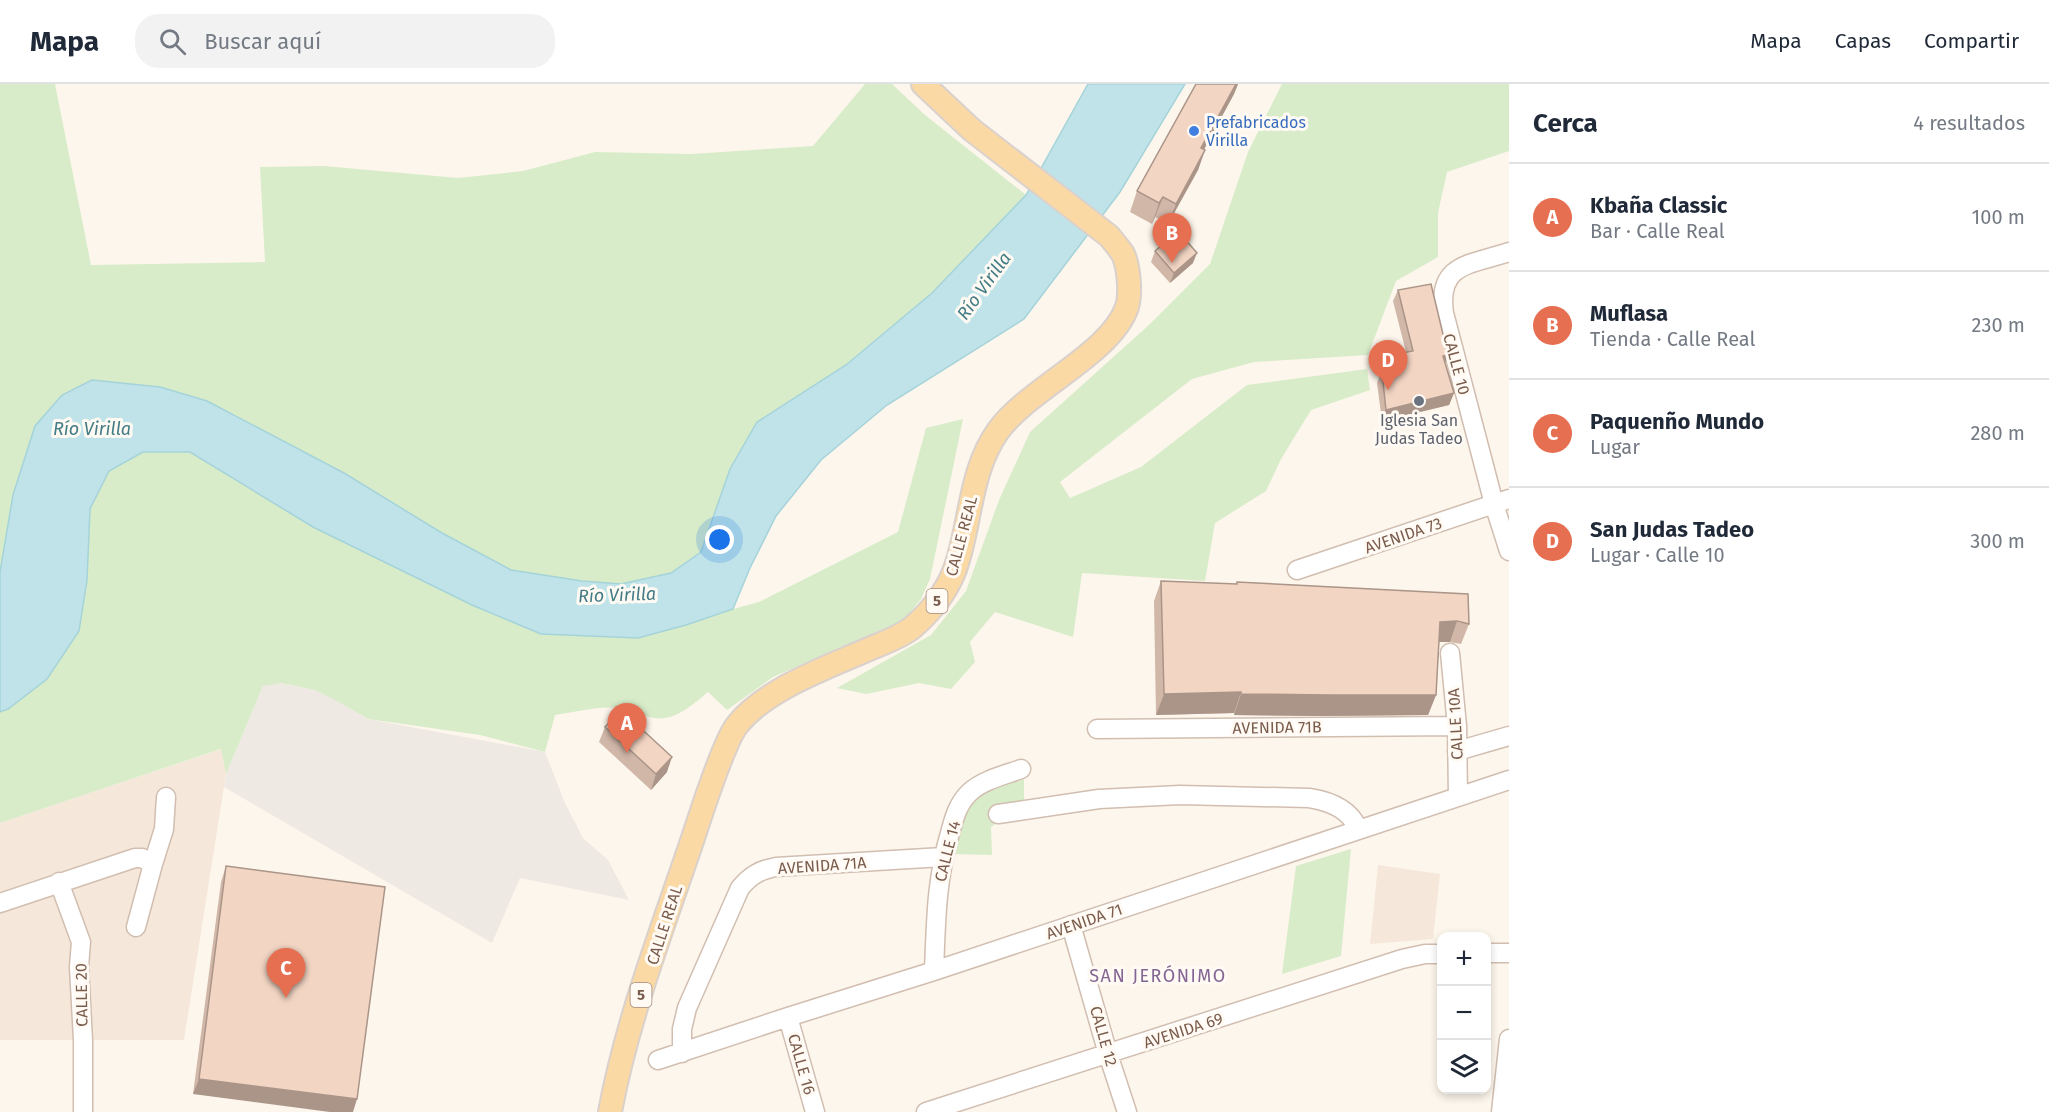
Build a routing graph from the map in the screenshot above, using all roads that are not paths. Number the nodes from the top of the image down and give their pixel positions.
1 (923, 84) edge
2 (1509, 252) edge
3 (1502, 501) edge
4 (1509, 551) edge
5 (1297, 570) dead end
6 (1450, 653) dead end
7 (1457, 726) junction
8 (1097, 729) dead end
9 (1509, 736) edge
10 (1457, 751) junction
11 (1021, 769) dead end
12 (1509, 780) edge
13 (1458, 796) junction
14 (166, 797) dead end
15 (998, 814) dead end
16 (1358, 829) junction
17 (943, 857) junction
18 (153, 864) junction
19 (59, 882) junction
20 (0, 903) edge
21 (1071, 925) junction
22 (136, 927) dead end
23 (1491, 953) edge
24 (1509, 953) edge
25 (1437, 954) edge
26 (934, 971) junction
27 (788, 1017) junction
28 (1509, 1039) edge
29 (682, 1053) junction
30 (1108, 1054) junction
31 (658, 1060) dead end
32 (83, 1112) edge
33 (610, 1112) edge
34 (815, 1112) edge
35 (926, 1112) edge
36 (1127, 1112) edge
37 (1501, 1112) edge

1 - 33 main road, CALLE REAL / 5
2 - 3 street, CALLE 10
3 - 4 street, CALLE 10
3 - 5 street, AVENIDA 73
6 - 7 street, CALLE 10A
7 - 8 street, AVENIDA 71B
7 - 10 street, CALLE 10A
9 - 10 street
10 - 13 street, CALLE 10A
11 - 17 street, CALLE 14
12 - 13 street, AVENIDA 71
13 - 16 street, AVENIDA 71
14 - 18 street
15 - 16 street
16 - 21 street, AVENIDA 71
17 - 26 street, CALLE 14
17 - 29 street, AVENIDA 71A
18 - 19 street
18 - 22 street
19 - 20 street
19 - 32 street, CALLE 20
21 - 26 street, AVENIDA 71
21 - 30 street, CALLE 12
23 - 24 street
25 - 30 street, AVENIDA 69
26 - 27 street, AVENIDA 71
27 - 29 street, AVENIDA 71
27 - 34 street, CALLE 16
28 - 37 street
29 - 31 street, AVENIDA 71
30 - 35 street, AVENIDA 69
30 - 36 street, CALLE 12

